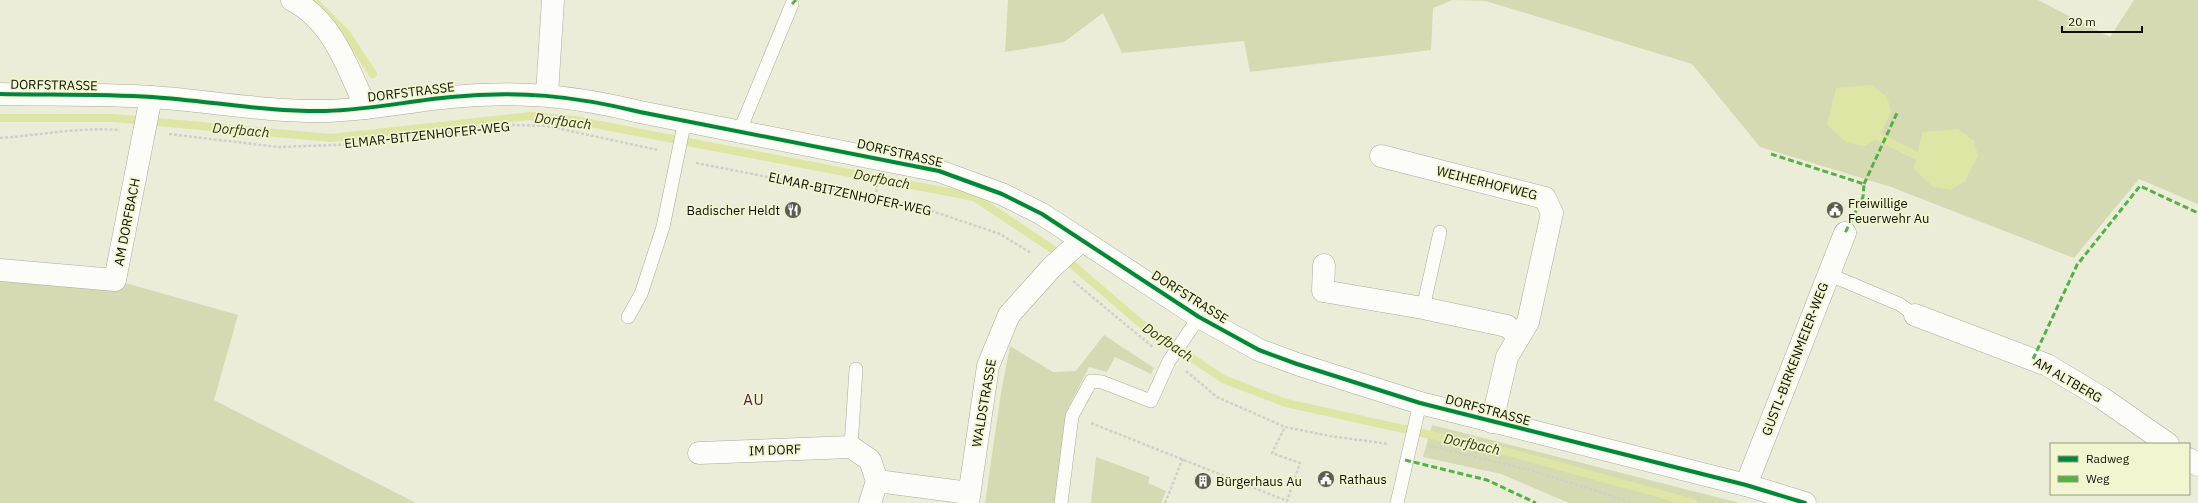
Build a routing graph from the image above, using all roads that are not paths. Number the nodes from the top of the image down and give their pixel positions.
1 (292, 0) edge
2 (554, 0) edge
3 (792, 4) dead end
4 (0, 94) edge
5 (547, 94) junction
6 (366, 108) junction
7 (148, 114) junction
8 (684, 126) junction
9 (740, 130) junction
10 (1381, 156) dead end
11 (1440, 232) dead end
12 (1845, 233) dead end
13 (1078, 244) junction
14 (1324, 265) dead end
15 (0, 270) edge
16 (1828, 274) junction
17 (1423, 308) junction
18 (1915, 315) joint
19 (1199, 316) junction
20 (628, 318) dead end
21 (1519, 337) junction
22 (856, 369) dead end
23 (1417, 413) junction
24 (1492, 422) junction
25 (2167, 443) edge
26 (851, 447) junction
27 (699, 453) dead end
28 (877, 481) junction
29 (1746, 485) junction
30 (968, 498) edge
31 (870, 503) edge
32 (1061, 503) edge
33 (1397, 503) edge
34 (1805, 503) edge

1 - 6 street
2 - 5 street
3 - 9 lane
4 - 7 street, DORFSTRASSE
5 - 6 street, DORFSTRASSE
5 - 8 street, DORFSTRASSE
6 - 7 street, DORFSTRASSE
7 - 15 street, AM DORFBACH
8 - 9 street, DORFSTRASSE
8 - 20 lane
9 - 13 street, DORFSTRASSE
10 - 21 street, WEIHERHOFWEG
11 - 17 lane
12 - 16 street, GUSTL-BIRKENMEIER-WEG
13 - 19 street, DORFSTRASSE
13 - 30 street, WALDSTRASSE
14 - 17 street
16 - 18 lane
16 - 29 street, GUSTL-BIRKENMEIER-WEG
17 - 21 street
18 - 25 street, AM ALTBERG
19 - 23 street, DORFSTRASSE
19 - 32 lane
21 - 24 street, WEIHERHOFWEG
22 - 26 lane
23 - 24 street, DORFSTRASSE
23 - 33 lane
24 - 29 street, DORFSTRASSE
26 - 27 street, IM DORF
26 - 28 street
28 - 30 street
28 - 31 street
29 - 34 street, DORFSTRASSE

